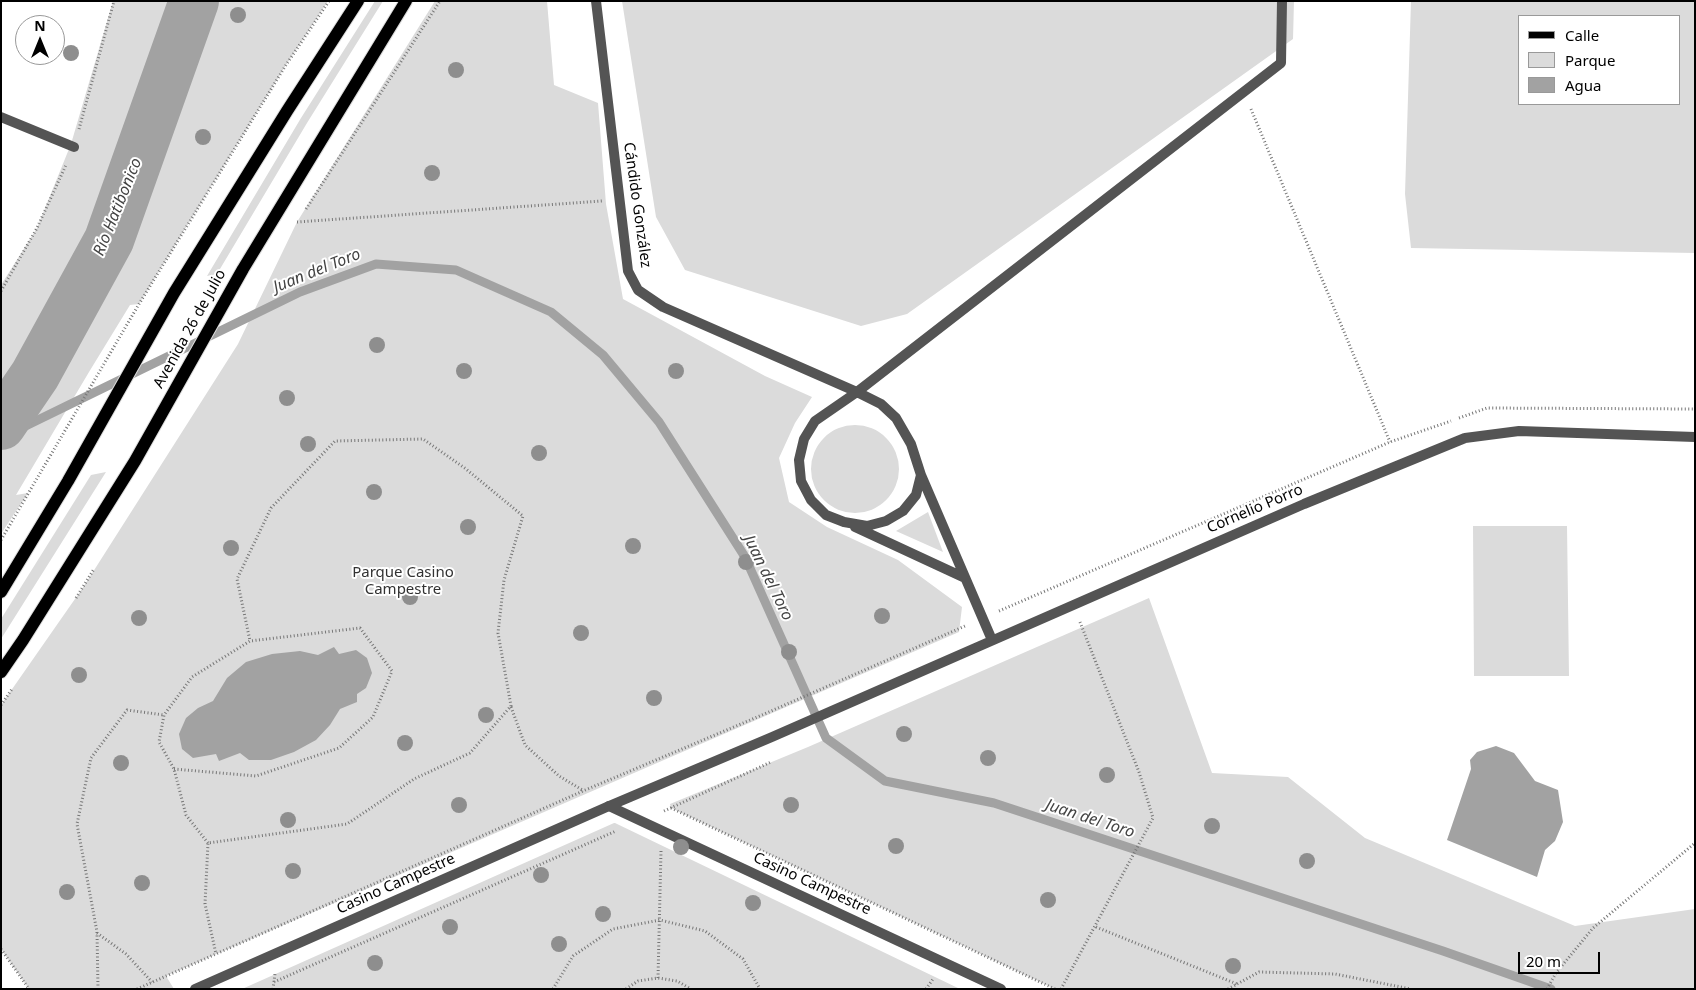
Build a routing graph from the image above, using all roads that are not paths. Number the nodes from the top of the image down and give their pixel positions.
1 (358, 1) edge
2 (406, 1) edge
3 (596, 1) edge
4 (1282, 1) edge
5 (1, 117) edge
6 (74, 147) dead end
7 (857, 392) junction
8 (1695, 436) edge
9 (921, 475) junction
10 (844, 522) junction
11 (965, 578) junction
12 (1, 592) edge
13 (992, 640) junction
14 (1, 672) edge
15 (847, 704) joint
16 (609, 806) junction
17 (195, 989) edge
18 (1001, 989) edge

1 - 12 main road, Avenida 26 de Julio
2 - 14 main road, Avenida 26 de Julio
3 - 7 street, Cándido González
4 - 7 street
5 - 6 street
7 - 9 street, Cándido González
7 - 10 street
8 - 13 street, Cornelio Porro
9 - 10 street
9 - 11 street, Cándido González
10 - 11 street
11 - 13 street, Cándido González
13 - 15 street, Cornelio Porro
15 - 16 street, Casino Campestre
16 - 17 street, Casino Campestre
16 - 18 street, Casino Campestre

